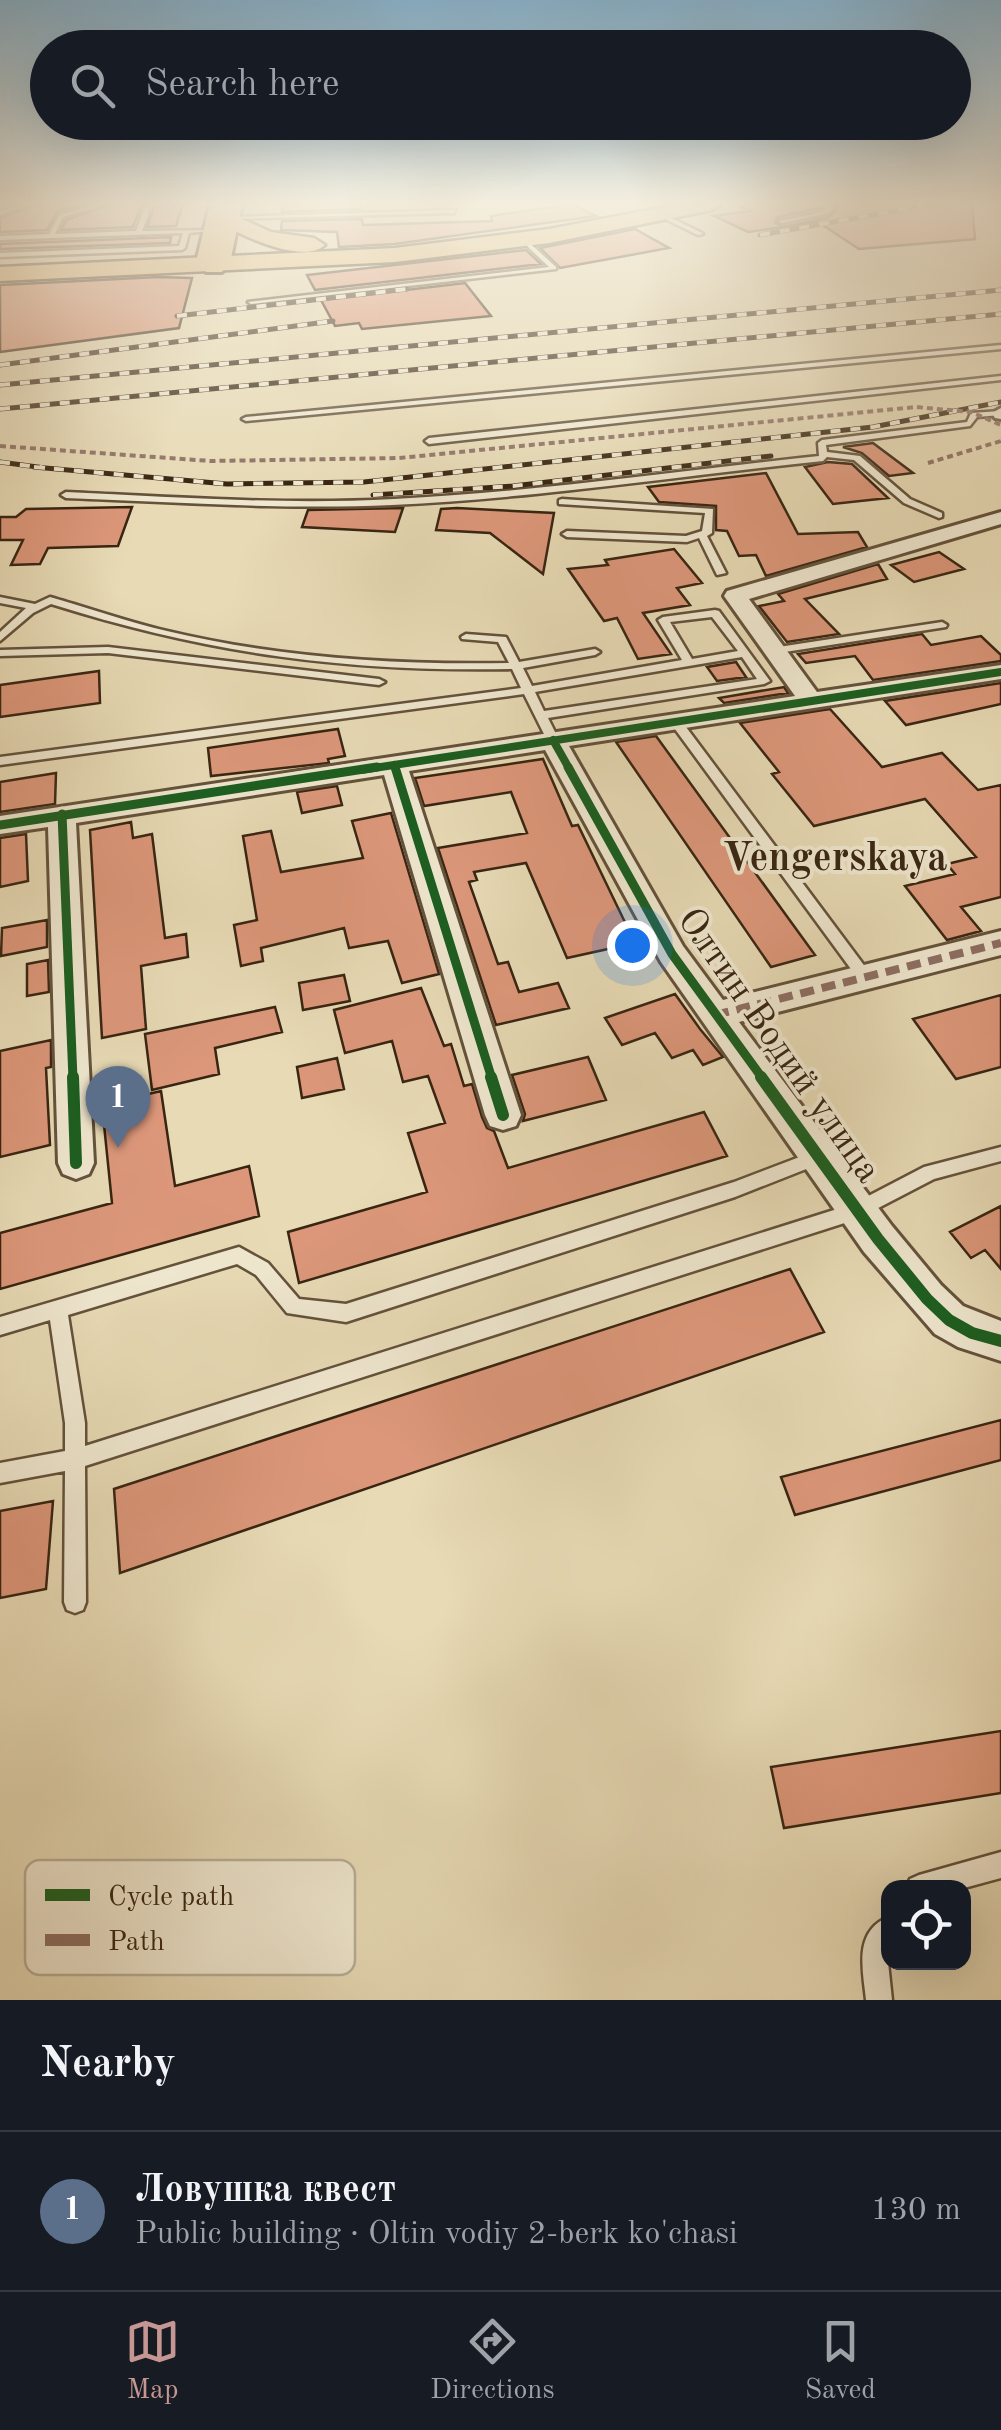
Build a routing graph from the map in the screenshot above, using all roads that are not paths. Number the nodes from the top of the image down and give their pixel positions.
1 (293, 297) edge
2 (251, 302) dead end
3 (1001, 346) edge
4 (1001, 378) edge
5 (1000, 413) edge
6 (246, 419) dead end
7 (429, 442) dead end
8 (824, 454) junction
9 (66, 495) dead end
10 (562, 502) dead end
11 (939, 515) dead end
12 (1001, 518) edge
13 (567, 534) dead end
14 (702, 534) junction
15 (721, 573) dead end
16 (0, 600) edge
17 (36, 607) junction
18 (0, 613) edge
19 (22, 618) junction
20 (942, 625) dead end
21 (466, 637) dead end
22 (0, 638) edge
23 (772, 651) junction
24 (0, 652) edge
25 (594, 652) dead end
26 (745, 653) junction
27 (689, 662) junction
28 (516, 666) junction
29 (1001, 672) edge
30 (379, 682) dead end
31 (528, 690) junction
32 (811, 701) junction
33 (676, 722) junction
34 (547, 728) junction
35 (0, 761) edge
36 (394, 765) junction
37 (62, 814) junction
38 (0, 825) edge
39 (1001, 943) edge
40 (864, 976) junction
41 (715, 1015) junction
42 (503, 1115) dead end
43 (1001, 1154) edge
44 (818, 1157) junction
45 (76, 1162) dead end
46 (857, 1211) junction
47 (58, 1309) junction
48 (0, 1326) edge
49 (1001, 1341) edge
50 (75, 1458) junction
51 (0, 1473) edge
52 (75, 1602) dead end
53 (1001, 1864) edge
54 (946, 1880) edge
55 (881, 1940) edge
56 (879, 2000) edge

1 - 2 lane
3 - 6 lane
4 - 7 lane
5 - 8 lane
8 - 9 lane
8 - 11 lane
10 - 14 lane
12 - 23 street
13 - 14 lane
14 - 15 lane
16 - 17 lane
17 - 19 lane
17 - 28 lane
18 - 19 lane
19 - 22 lane
20 - 23 lane
21 - 28 lane
23 - 32 street
24 - 30 lane
25 - 28 lane
26 - 27 lane
26 - 27 lane
26 - 34 lane
27 - 31 lane
28 - 31 lane
29 - 32 street
31 - 34 lane
31 - 35 lane
32 - 33 street
33 - 34 street
33 - 40 lane
34 - 36 street
34 - 41 street, Олтин Водий улица
36 - 37 street
36 - 42 street
37 - 38 street
37 - 45 street
39 - 40 street
40 - 41 street
41 - 44 street, Олтин Водий улица
43 - 46 lane
44 - 46 street, Олтин Водий улица
44 - 47 lane
46 - 49 street, Олтин Водий улица
46 - 50 lane
47 - 48 lane
47 - 50 lane
50 - 51 lane
50 - 52 lane
53 - 54 lane
55 - 56 lane

